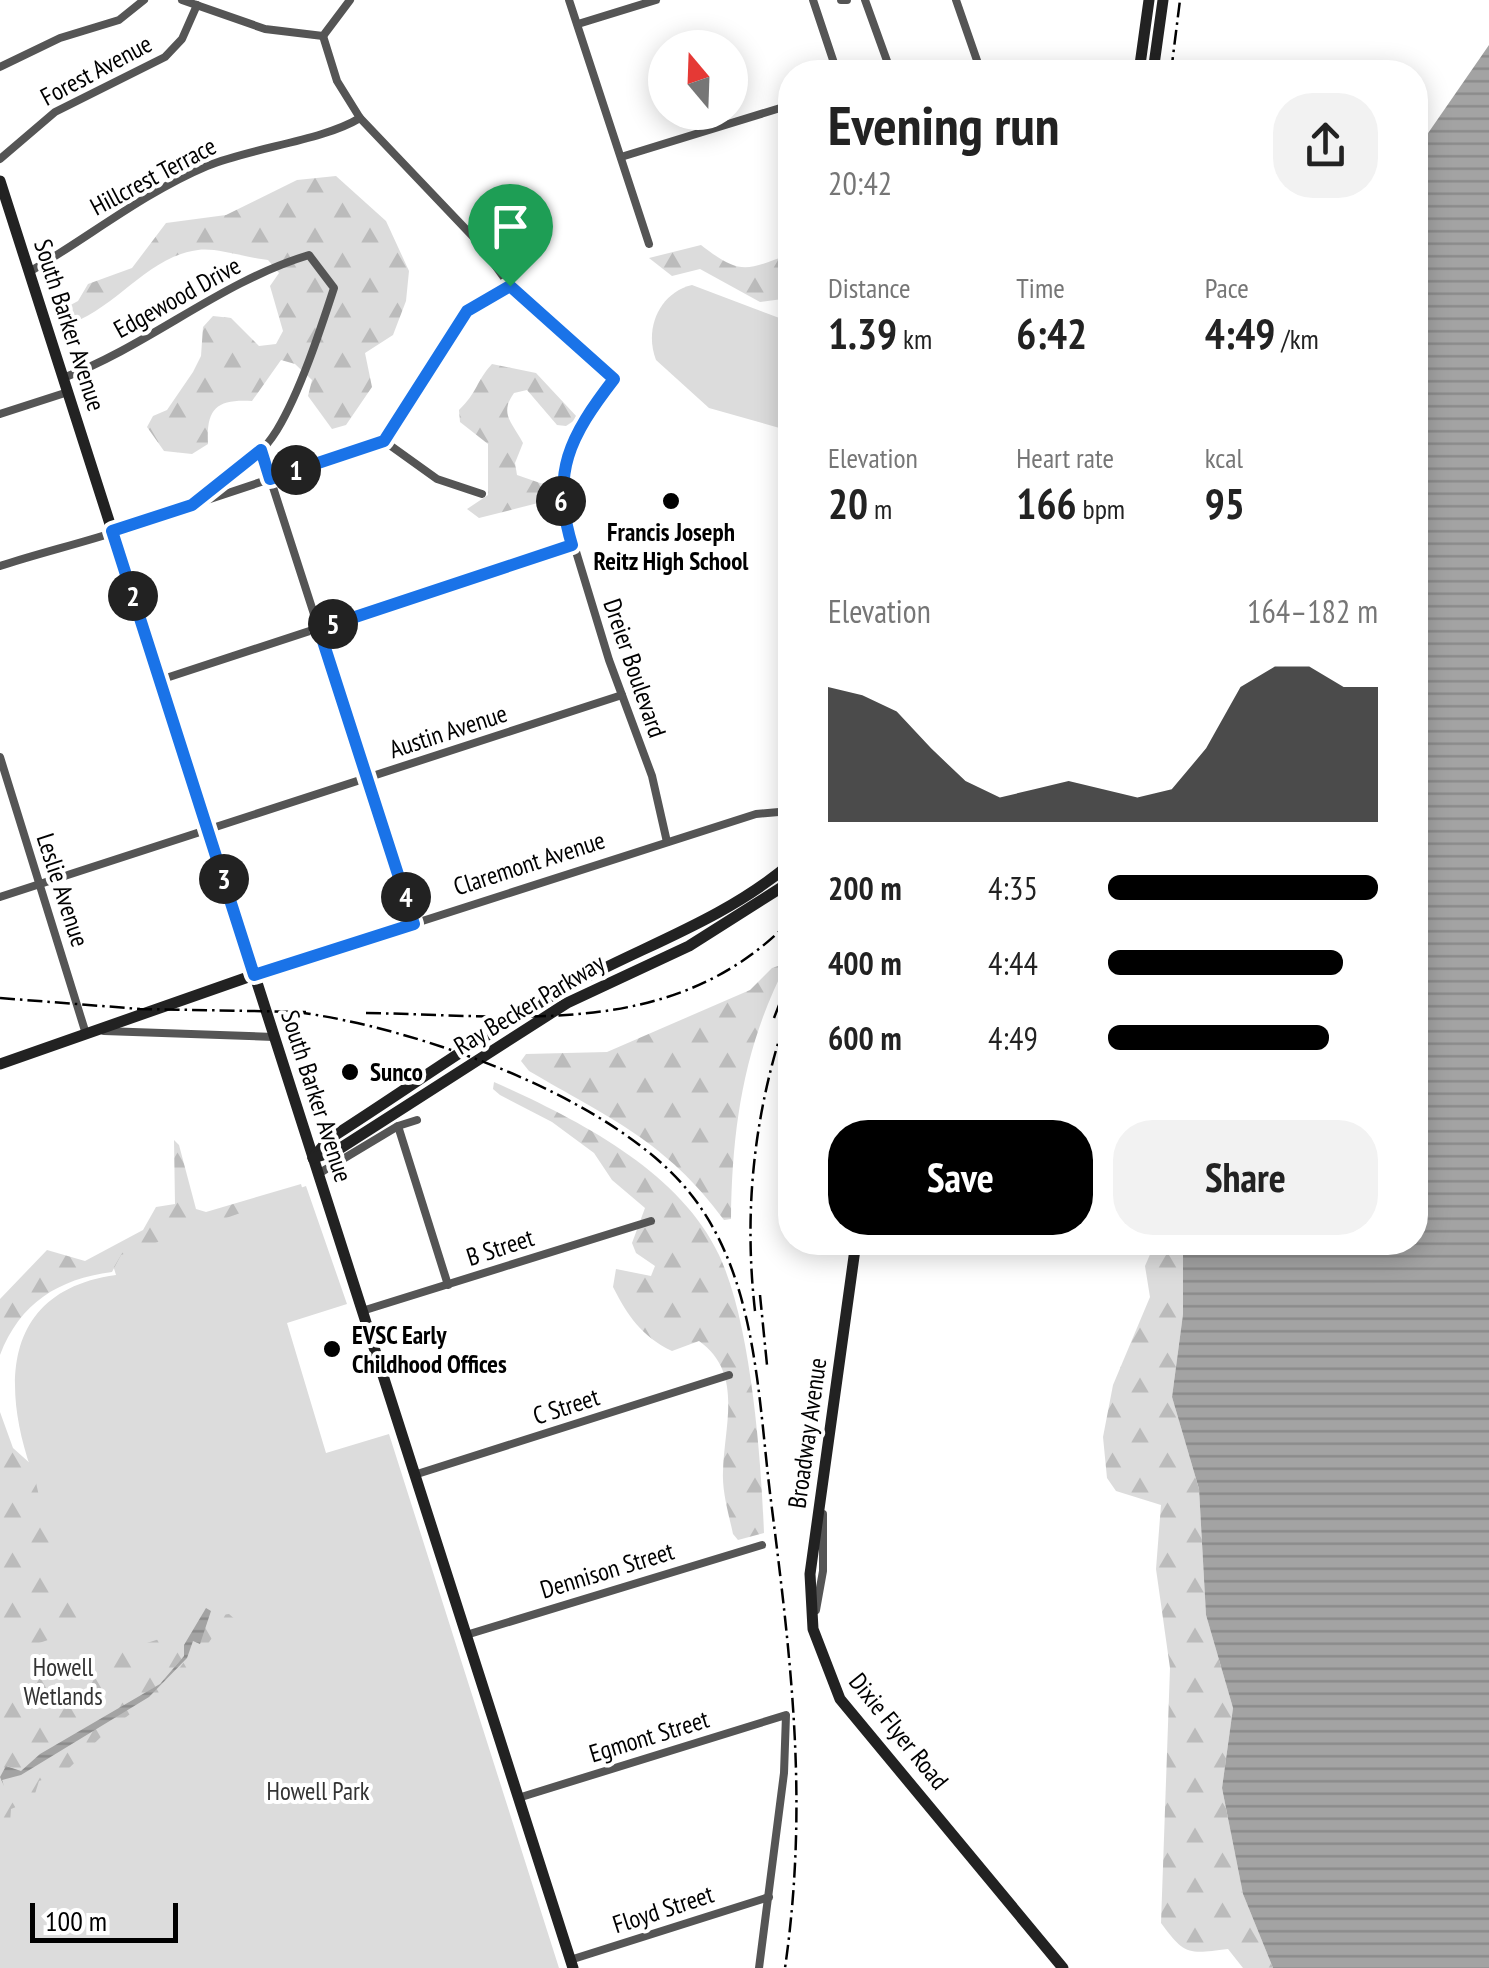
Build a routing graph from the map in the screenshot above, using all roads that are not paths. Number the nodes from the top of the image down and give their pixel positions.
1 (144, 0) edge
2 (182, 0) edge
3 (350, 0) edge
4 (569, 0) edge
5 (656, 0) edge
6 (814, 0) edge
7 (865, 0) edge
8 (956, 0) edge
9 (1149, 0) edge
10 (1163, 0) edge
11 (197, 5) junction
12 (578, 24) junction
13 (322, 36) junction
14 (833, 60) edge
15 (887, 60) edge
16 (977, 60) edge
17 (1141, 60) edge
18 (1155, 60) edge
19 (0, 67) edge
20 (778, 109) edge
21 (360, 118) junction
22 (620, 157) junction
23 (0, 160) edge
24 (0, 181) edge
25 (5, 214) edge
26 (648, 244) dead end
27 (29, 272) junction
28 (510, 286) junction
29 (63, 378) junction
30 (68, 392) junction
31 (0, 414) edge
32 (384, 441) junction
33 (261, 450) junction
34 (270, 479) junction
35 (482, 494) dead end
36 (192, 505) junction
37 (112, 531) junction
38 (572, 545) junction
39 (0, 566) edge
40 (319, 629) junction
41 (160, 680) junction
42 (622, 695) junction
43 (0, 756) edge
44 (366, 778) junction
45 (778, 812) edge
46 (208, 829) junction
47 (668, 842) junction
48 (778, 872) edge
49 (40, 884) junction
50 (778, 890) edge
51 (0, 897) edge
52 (414, 924) junction
53 (254, 975) junction
54 (93, 1033) junction
55 (274, 1038) junction
56 (0, 1064) edge
57 (417, 1120) dead end
58 (398, 1126) junction
59 (313, 1158) junction
60 (318, 1174) junction
61 (651, 1221) dead end
62 (854, 1255) edge
63 (448, 1285) junction
64 (362, 1312) junction
65 (729, 1374) dead end
66 (414, 1475) junction
67 (762, 1545) dead end
68 (813, 1629) joint
69 (466, 1635) junction
70 (518, 1798) junction
71 (769, 1897) junction
72 (571, 1964) edge
73 (759, 1968) edge
74 (1063, 1968) edge

1 - 19 street, Forest Avenue
2 - 11 street
3 - 13 street
4 - 12 street
5 - 12 street
6 - 14 street
7 - 15 street
8 - 16 street
9 - 17 main road
10 - 18 main road
11 - 13 street
11 - 23 street, Forest Avenue
12 - 22 street
13 - 21 street, Dreier Boulevard
20 - 22 street
21 - 27 street, Hillcrest Terrace
21 - 28 street, Dreier Boulevard
22 - 26 street
24 - 25 main road, South Barker Avenue
25 - 27 main road, South Barker Avenue
27 - 29 main road, South Barker Avenue
28 - 32 street
28 - 38 street, Dreier Boulevard
29 - 30 main road, South Barker Avenue
29 - 33 street, Edgewood Drive
30 - 31 street
30 - 37 main road, South Barker Avenue
32 - 34 street
32 - 35 street
33 - 34 street
33 - 36 street
34 - 36 street
34 - 40 street
36 - 37 street
37 - 39 street
37 - 41 main road, South Barker Avenue
38 - 40 street
38 - 42 street, Dreier Boulevard
40 - 41 street
40 - 44 street
41 - 46 main road, South Barker Avenue
42 - 44 street, Austin Avenue
42 - 47 street, Dreier Boulevard
43 - 49 street, Leslie Avenue
44 - 46 street, Austin Avenue
44 - 52 street
45 - 47 street, Claremont Avenue
46 - 49 street, Austin Avenue
46 - 53 main road, South Barker Avenue
47 - 52 street, Claremont Avenue
48 - 59 main road, Ray Becker Parkway
49 - 51 street, Austin Avenue
49 - 54 street, Leslie Avenue
50 - 59 main road, Ray Becker Parkway
52 - 53 street, Claremont Avenue
53 - 54 main road, Claremont Avenue
53 - 55 main road, South Barker Avenue
54 - 55 street
54 - 56 main road, Claremont Avenue
55 - 59 main road, South Barker Avenue
57 - 58 street
58 - 60 street
58 - 63 street
59 - 60 main road, South Barker Avenue
60 - 64 main road, South Barker Avenue
61 - 63 street, B Street
62 - 68 main road, Broadway Avenue
63 - 64 street, B Street
64 - 66 main road, South Barker Avenue
65 - 66 street, C Street
66 - 69 main road, South Barker Avenue
67 - 69 street, Dennison Street
68 - 74 main road, Dixie Flyer Road
69 - 70 main road, South Barker Avenue
70 - 71 street, Egmont Street
70 - 72 main road, South Barker Avenue
71 - 72 street, Floyd Street
71 - 73 street

